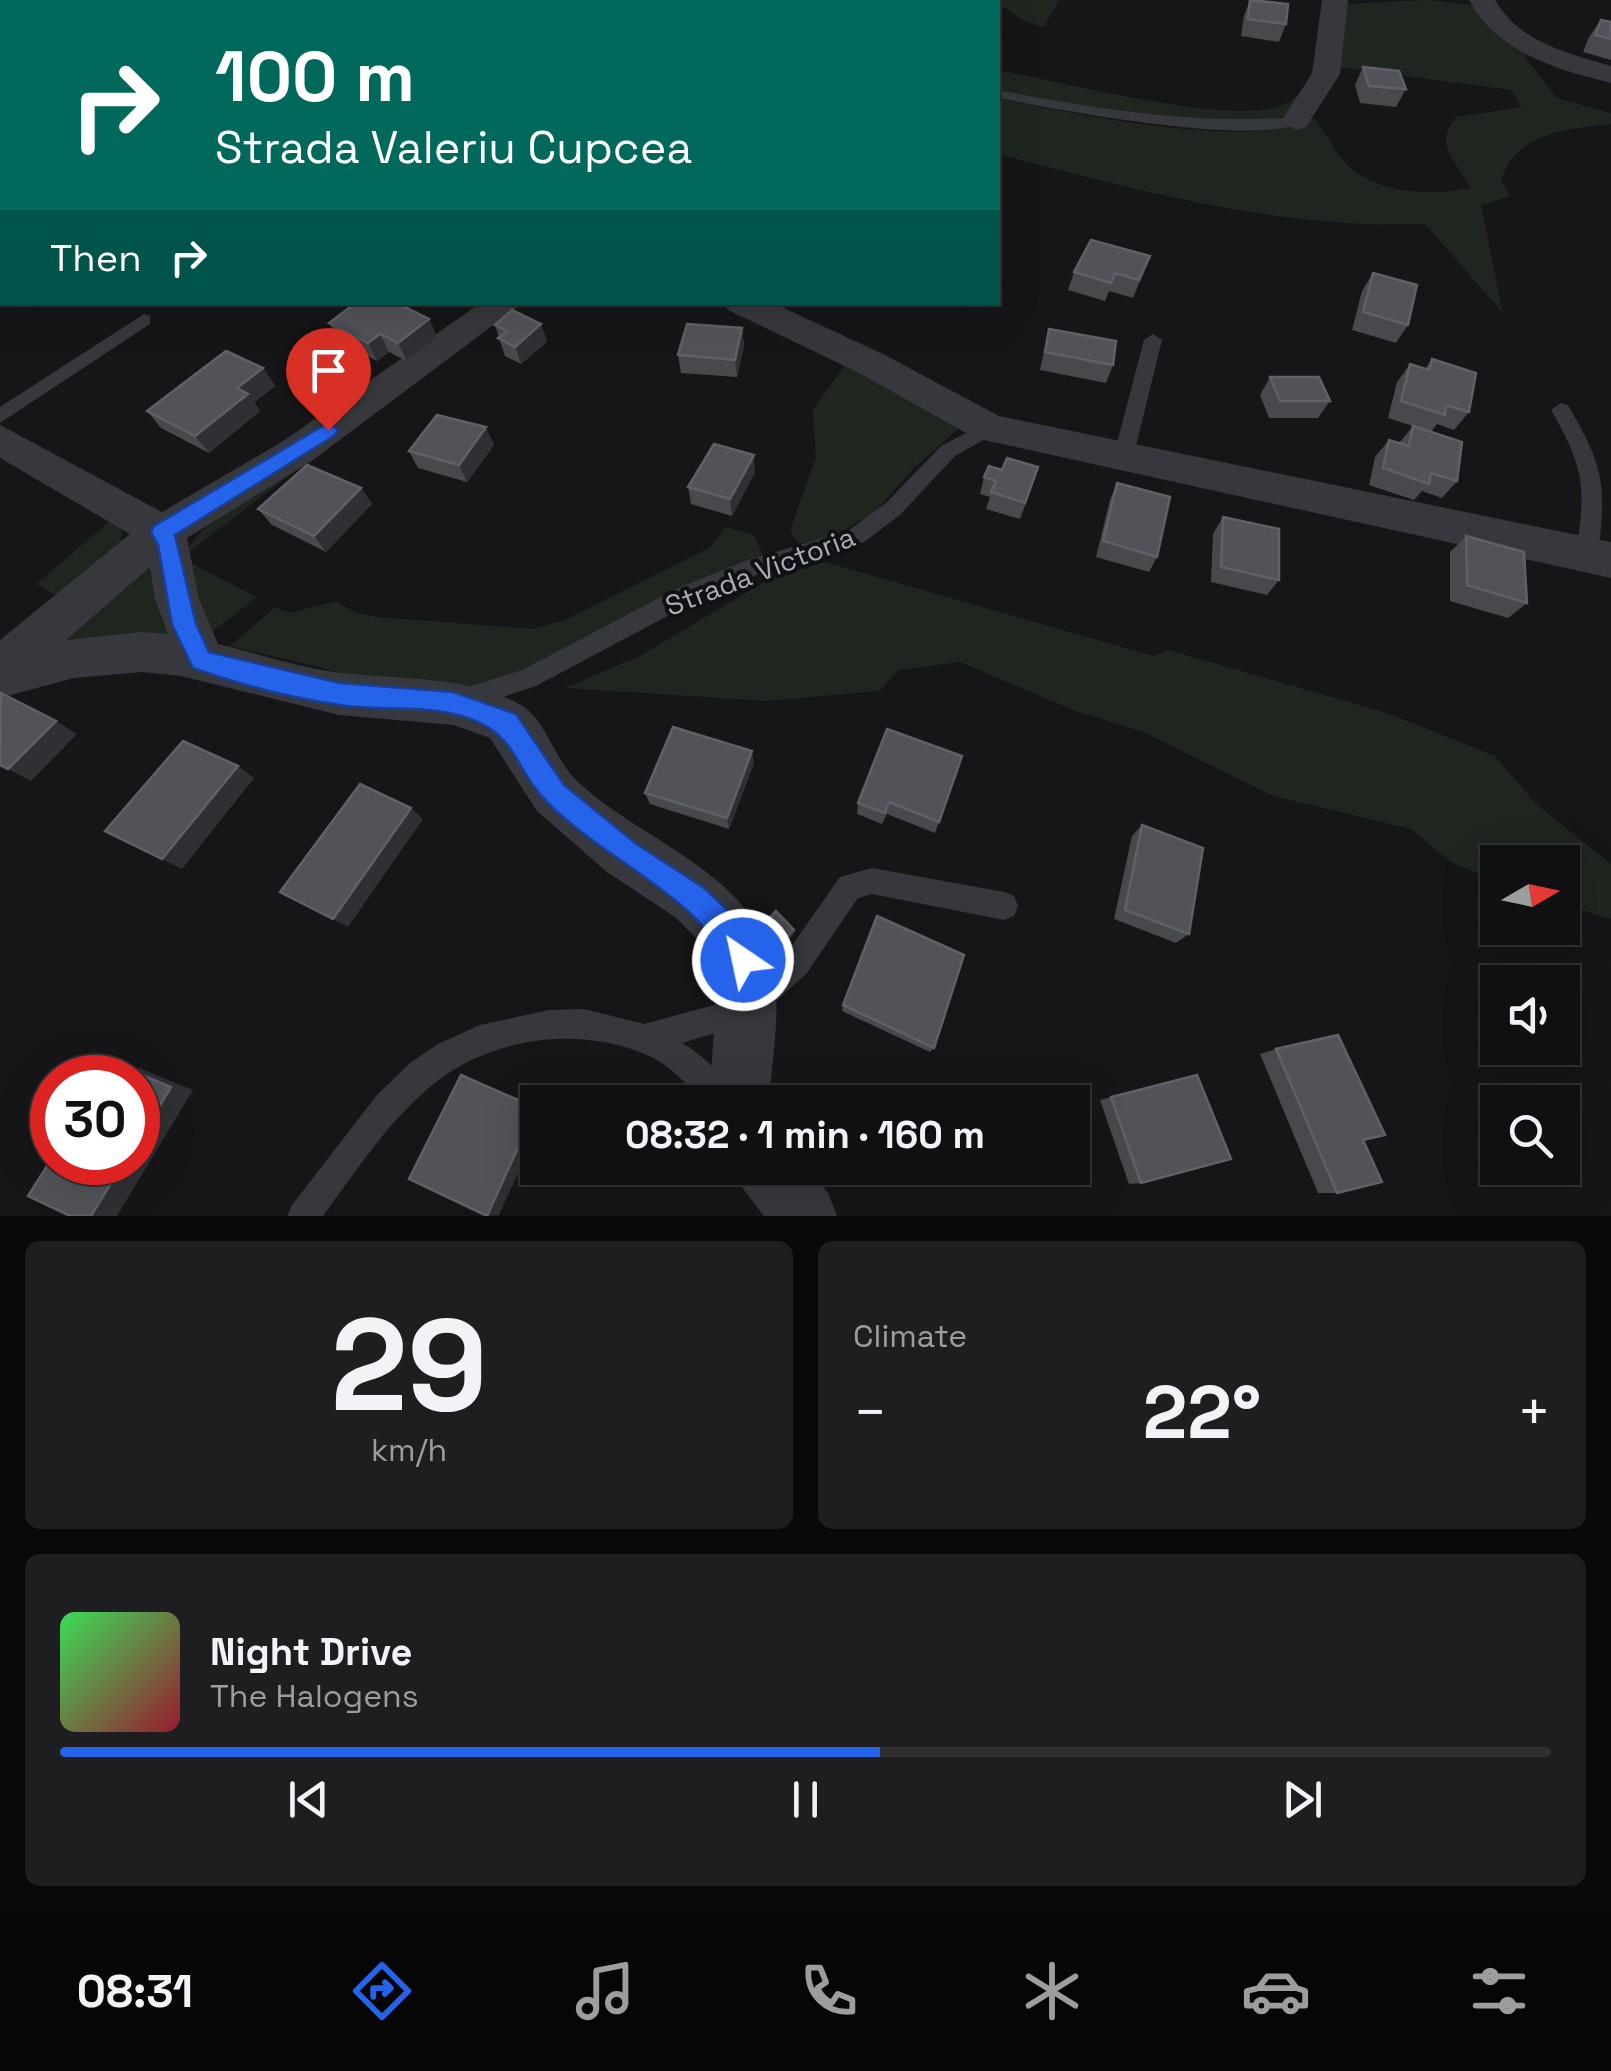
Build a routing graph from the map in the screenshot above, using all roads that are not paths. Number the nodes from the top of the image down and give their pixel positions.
1 (1482, 0) edge
2 (1342, 1) edge
3 (1611, 74) edge
4 (1000, 94) edge
5 (1296, 121) joint
6 (504, 305) edge
7 (746, 305) edge
8 (144, 320) dead end
9 (1154, 340) dead end
10 (1561, 410) dead end
11 (0, 416) edge
12 (989, 428) junction
13 (0, 440) edge
14 (1123, 458) junction
15 (162, 532) junction
16 (1599, 557) edge
17 (201, 660) junction
18 (0, 668) edge
19 (0, 677) edge
20 (453, 703) junction
21 (1004, 906) dead end
22 (744, 1011) junction
23 (642, 1039) junction
24 (706, 1085) edge
25 (740, 1085) edge
26 (780, 1185) edge
27 (302, 1216) edge
28 (805, 1216) edge

1 - 3 street
2 - 5 street
4 - 5 lane
6 - 15 street
7 - 12 street
8 - 11 lane
9 - 14 lane
10 - 16 lane
12 - 14 street
12 - 20 lane, Strada Victoria
13 - 15 street
14 - 16 street
15 - 17 street
15 - 18 street
17 - 19 street
17 - 20 street
20 - 22 street
21 - 22 lane
22 - 23 lane
22 - 25 street
23 - 24 lane
23 - 27 lane
26 - 28 street

